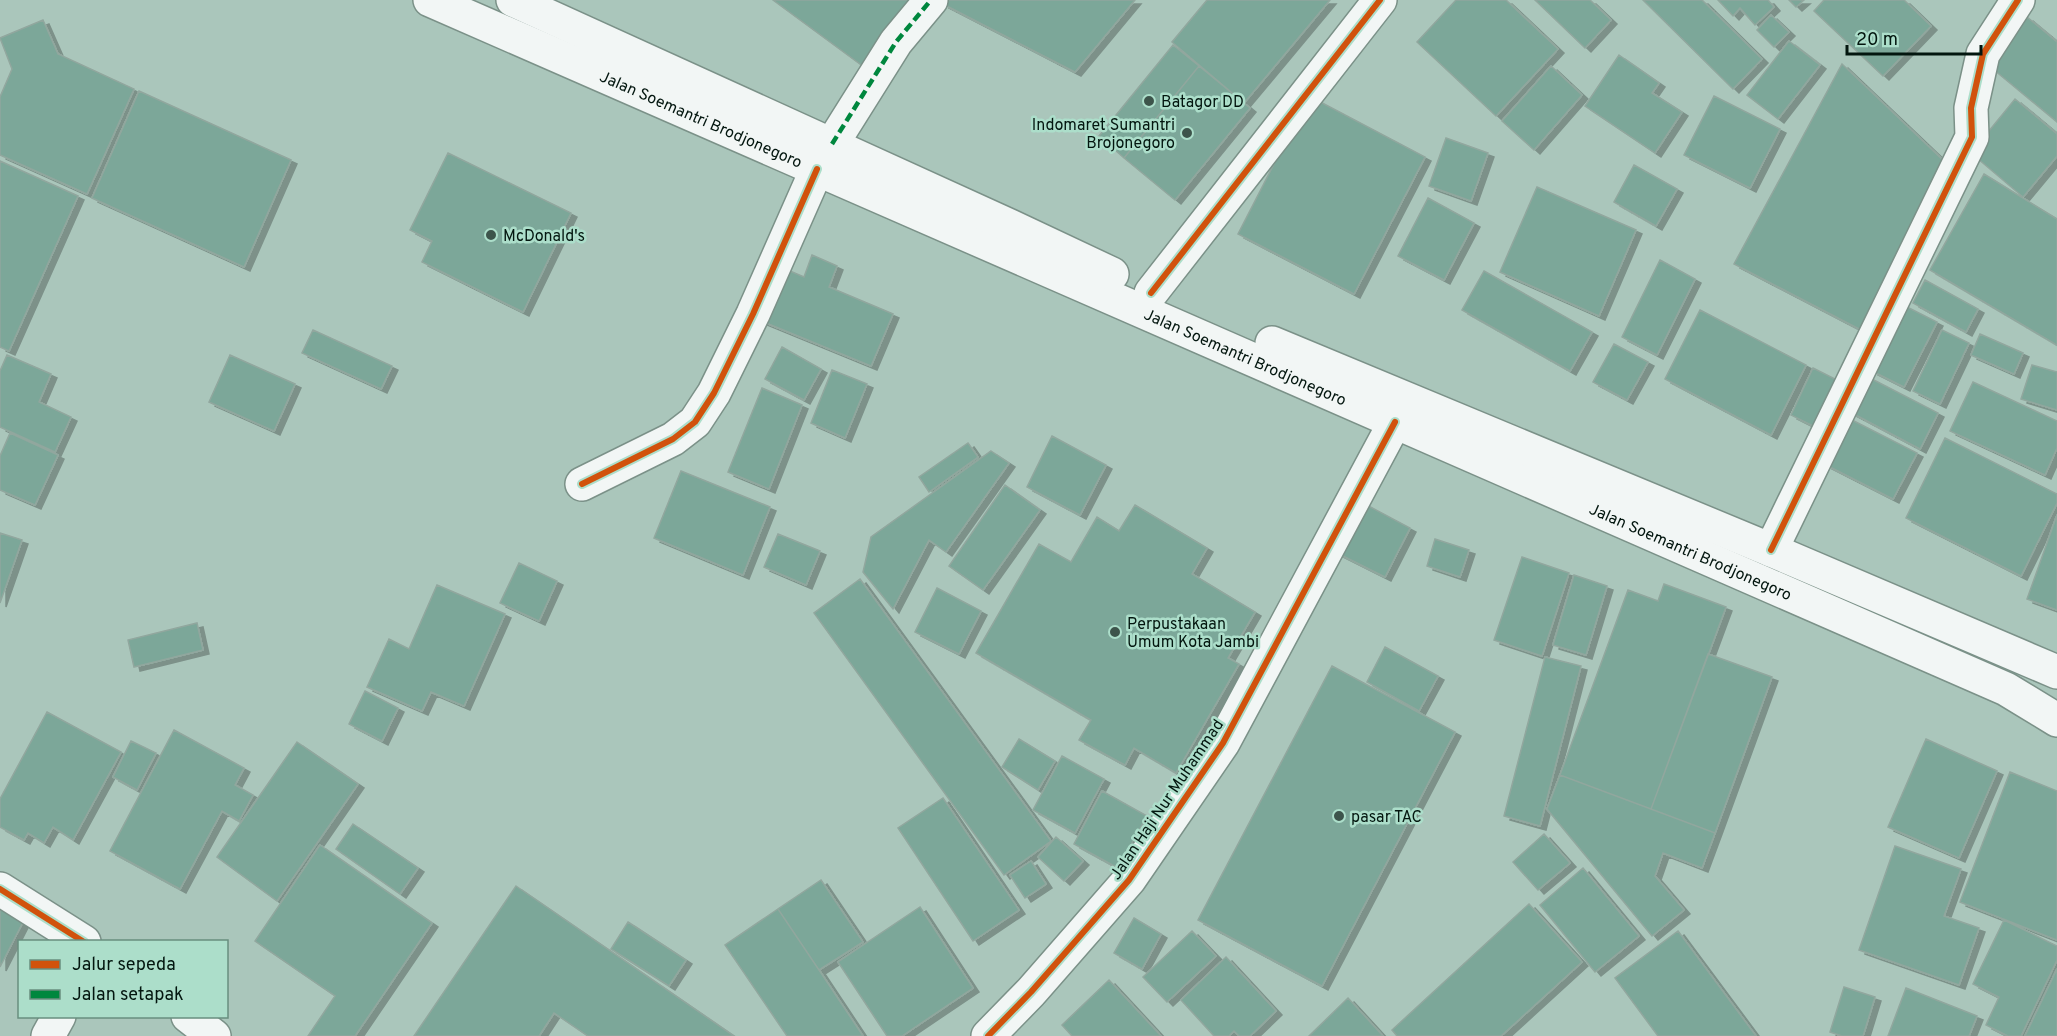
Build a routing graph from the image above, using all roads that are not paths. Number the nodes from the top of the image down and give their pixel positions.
1 (430, 0) edge
2 (513, 0) edge
3 (930, 0) edge
4 (1380, 0) edge
5 (2018, 0) edge
6 (824, 157) junction
7 (1151, 292) junction
8 (1395, 422) junction
9 (1431, 424) junction
10 (582, 484) dead end
11 (1771, 550) junction
12 (2057, 672) edge
13 (2057, 720) edge
14 (0, 889) edge
15 (81, 940) edge
16 (58, 1018) edge
17 (189, 1018) edge
18 (48, 1036) edge
19 (214, 1036) edge
20 (988, 1036) edge

1 - 6 main road, Jalan Soemantri Brodjonegoro
2 - 6 main road, Jalan Soemantri Brodjonegoro
3 - 6 main road
4 - 7 main road
5 - 11 main road
6 - 7 main road, Jalan Soemantri Brodjonegoro
6 - 8 main road, Jalan Soemantri Brodjonegoro
6 - 10 main road
7 - 9 main road, Jalan Soemantri Brodjonegoro
8 - 9 main road, Jalan Soemantri Brodjonegoro
8 - 20 main road, Jalan Haji Nur Muhammad
9 - 11 main road, Jalan Soemantri Brodjonegoro
9 - 13 main road, Jalan Soemantri Brodjonegoro
11 - 12 main road, Jalan Soemantri Brodjonegoro
14 - 15 main road
16 - 18 main road
17 - 19 main road

